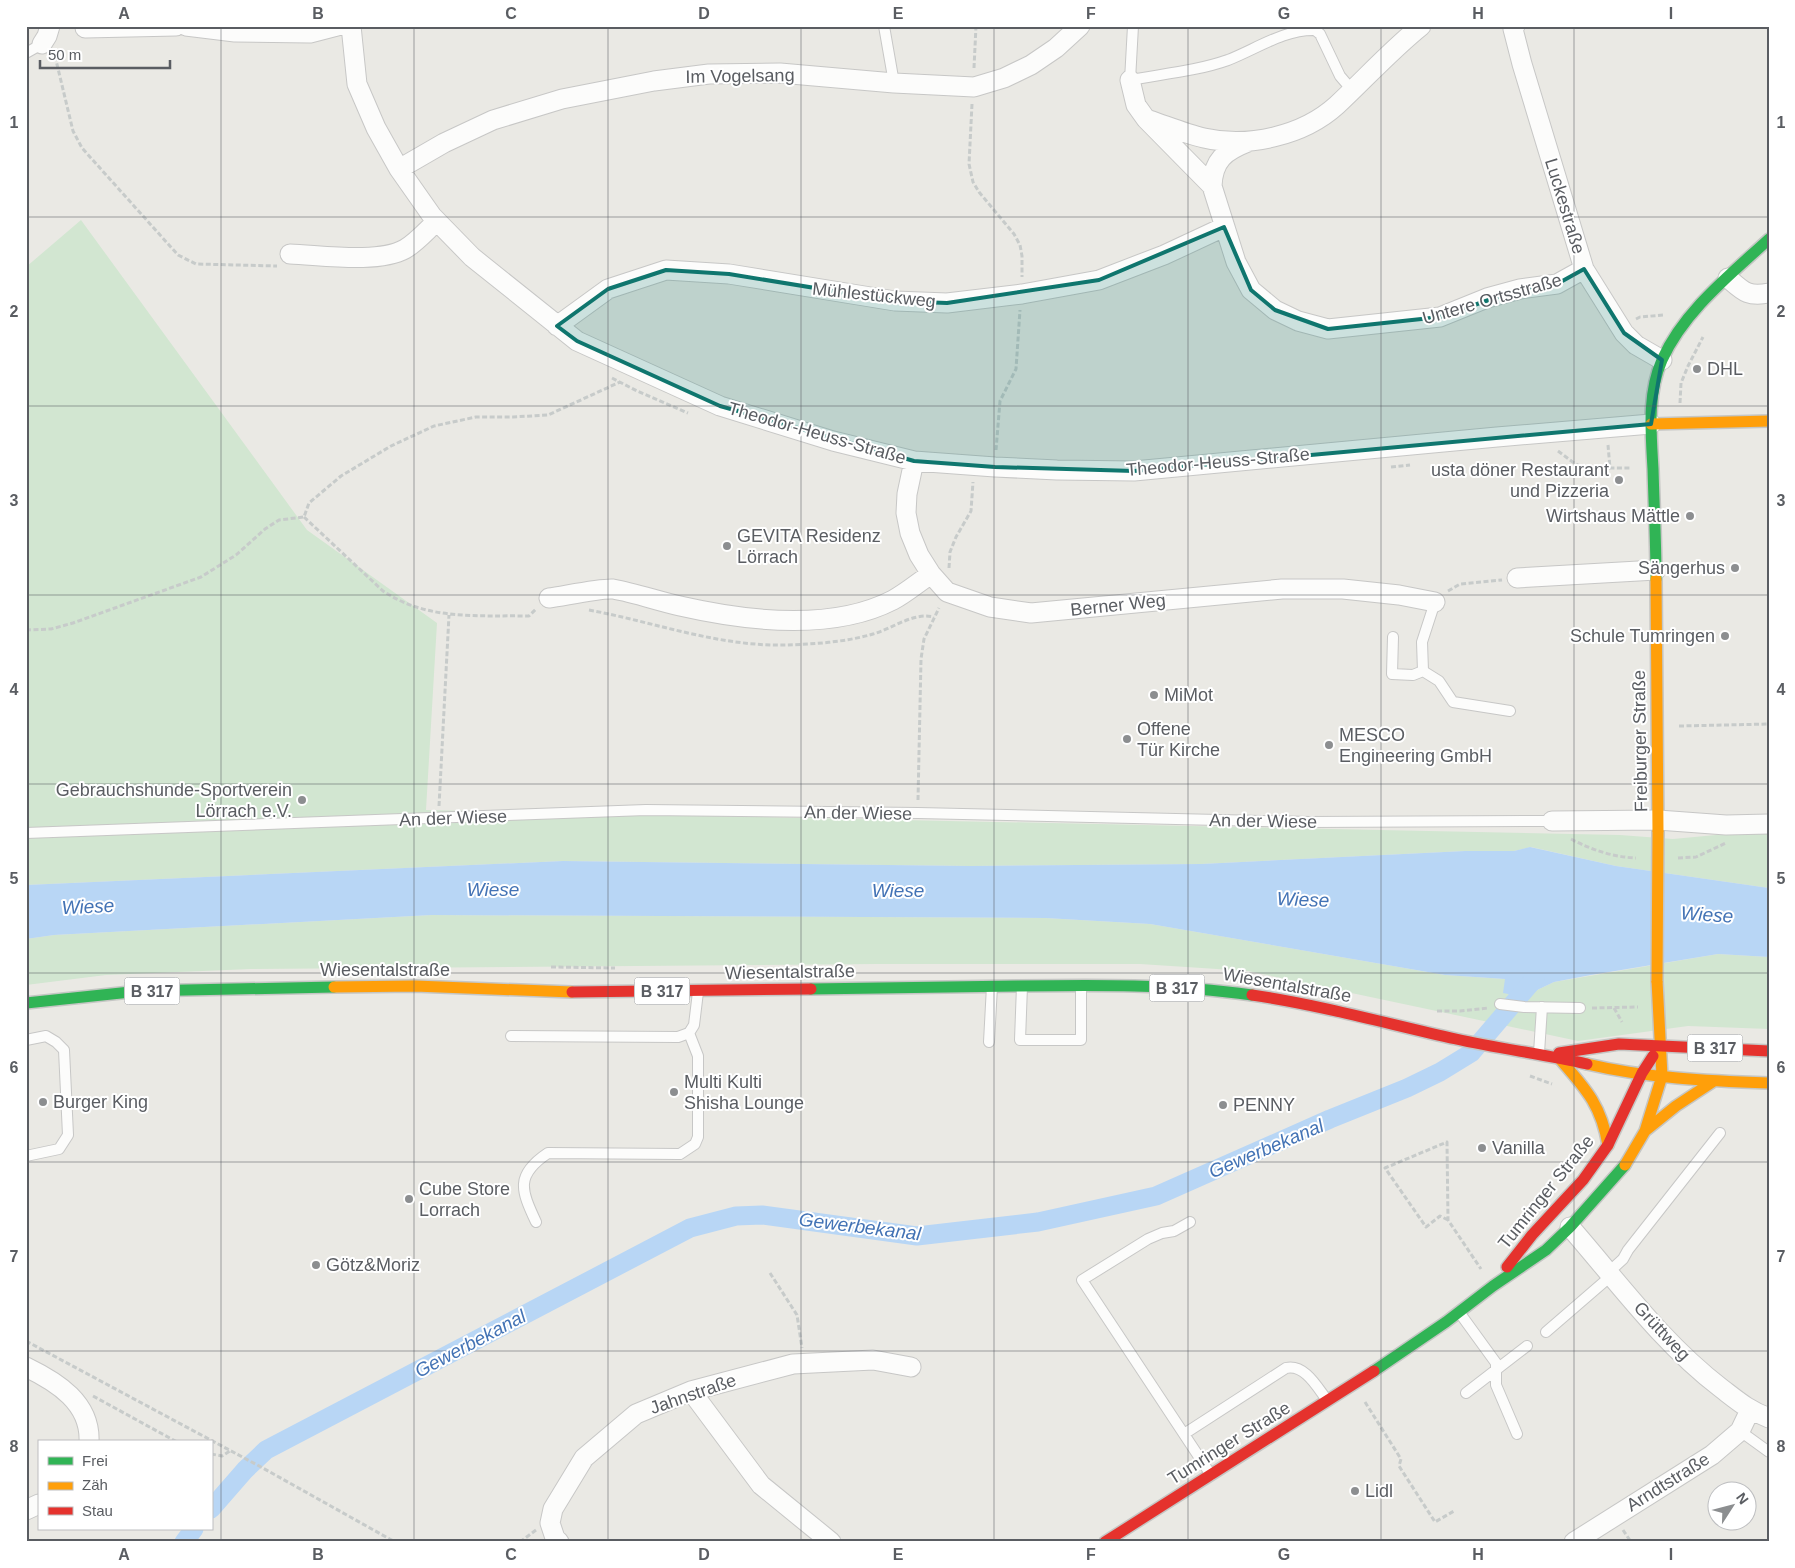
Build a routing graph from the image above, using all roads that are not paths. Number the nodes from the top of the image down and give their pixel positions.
1 (50, 26) edge
2 (176, 26) edge
3 (186, 26) edge
4 (337, 26) edge
5 (352, 26) edge
6 (884, 26) edge
7 (1080, 26) edge
8 (1133, 26) edge
9 (1421, 26) edge
10 (1515, 26) edge
11 (84, 28) dead end
12 (40, 48) edge
13 (1130, 80) junction
14 (894, 83) junction
15 (1352, 90) junction
16 (1146, 119) junction
17 (1252, 140) junction
18 (399, 169) junction
19 (1212, 186) junction
20 (437, 221) junction
21 (1224, 227) junction
22 (1769, 239) edge
23 (290, 254) road end
24 (1584, 269) junction
25 (1728, 278) junction
26 (1769, 293) edge
27 (558, 326) junction
28 (1662, 360) junction
29 (1769, 421) edge
30 (1651, 424) junction
31 (914, 460) junction
32 (1656, 570) junction
33 (931, 574) junction
34 (1517, 578) road end
35 (549, 598) road end
36 (1435, 602) joint
37 (1393, 637) dead end
38 (1424, 670) junction
39 (1510, 711) dead end
40 (1552, 821) joint
41 (1769, 824) edge
42 (1658, 826) junction
43 (26, 833) edge
44 (992, 985) junction
45 (1022, 985) junction
46 (1081, 985) junction
47 (698, 991) junction
48 (26, 1003) edge
49 (1500, 1004) road end
50 (1542, 1007) junction
51 (1580, 1008) road end
52 (689, 1034) junction
53 (511, 1036) dead end
54 (26, 1040) edge
55 (989, 1042) dead end
56 (1660, 1045) junction
57 (1769, 1051) edge
58 (1549, 1056) junction
59 (1642, 1073) junction
60 (1662, 1076) junction
61 (1714, 1081) junction
62 (1769, 1083) edge
63 (1644, 1132) junction
64 (1720, 1133) dead end
65 (1608, 1145) junction
66 (26, 1156) edge
67 (1558, 1208) junction
68 (536, 1222) dead end
69 (1190, 1222) dead end
70 (1570, 1227) junction
71 (1610, 1274) junction
72 (1493, 1286) junction
73 (1460, 1312) junction
74 (1546, 1332) dead end
75 (1527, 1346) dead end
76 (26, 1367) edge
77 (911, 1367) dead end
78 (1497, 1370) junction
79 (691, 1391) junction
80 (1466, 1393) dead end
81 (1328, 1401) junction
82 (1750, 1410) junction
83 (1769, 1418) edge
84 (1740, 1431) junction
85 (1184, 1434) junction
86 (1518, 1434) dead end
87 (89, 1440) edge
88 (1769, 1452) edge
89 (1211, 1476) junction
90 (38, 1504) edge
91 (26, 1510) edge
92 (559, 1542) edge
93 (831, 1542) edge
94 (1105, 1542) edge
95 (1574, 1542) edge

1 - 12 street
2 - 11 street
3 - 4 street
5 - 18 street, Theodor-Heuss-Straße
6 - 14 lane
7 - 14 street, Im Vogelsang
8 - 13 lane
9 - 15 street
10 - 24 street, Luckestraße
13 - 15 lane
13 - 16 street, Untere Ortsstraße
14 - 18 street, Im Vogelsang
15 - 17 street
16 - 17 street
16 - 19 street, Untere Ortsstraße
17 - 19 street
18 - 20 street, Theodor-Heuss-Straße
19 - 21 street, Untere Ortsstraße
20 - 23 street
20 - 27 street, Theodor-Heuss-Straße
21 - 24 street, Untere Ortsstraße
21 - 27 street, Mühlestückweg
22 - 25 main road, Freiburger Straße
24 - 28 street, Luckestraße
25 - 26 street
25 - 28 main road, Freiburger Straße
27 - 31 street, Theodor-Heuss-Straße
28 - 30 main road, Freiburger Straße
29 - 30 main road
30 - 31 street, Theodor-Heuss-Straße
30 - 32 main road, Freiburger Straße
31 - 33 street, Berner Weg
32 - 34 street
32 - 42 main road, Freiburger Straße
33 - 35 street
33 - 36 street, Berner Weg
36 - 38 lane
37 - 38 lane
38 - 39 lane
40 - 42 street, An der Wiese
40 - 43 lane, An der Wiese
41 - 42 street, An der Wiese
42 - 56 main road, Freiburger Straße, bridge
44 - 45 main road, Wiesentalstraße / B 317
44 - 47 main road, Wiesentalstraße / B 317
44 - 55 lane
45 - 46 main road, Wiesentalstraße / B 317
45 - 46 lane
46 - 58 main road, Wiesentalstraße / B 317
47 - 48 main road, Wiesentalstraße / B 317
47 - 52 lane
49 - 50 lane
50 - 51 lane
50 - 58 lane
52 - 53 lane
52 - 68 lane
54 - 66 lane
56 - 57 main road, B 317
56 - 58 main road, B 317
56 - 59 main road, Tumringer Straße
56 - 60 main road, Tumringer Straße
58 - 59 main road, B 317
58 - 65 main road
59 - 60 main road, B 317
59 - 65 main road, Tumringer Straße
60 - 61 main road, B 317
60 - 63 main road, Tumringer Straße
61 - 62 main road, B 317
61 - 63 main road
63 - 70 main road, Tumringer Straße
64 - 71 lane
65 - 67 main road, Tumringer Straße
67 - 70 main road
67 - 72 main road, Tumringer Straße
69 - 85 lane
70 - 71 street, Grüttweg
70 - 72 main road, Tumringer Straße
71 - 74 lane
71 - 82 street, Grüttweg
72 - 73 main road, Tumringer Straße
73 - 78 lane
73 - 81 main road, Tumringer Straße
75 - 78 lane
76 - 87 street
77 - 79 street, Jahnstraße
78 - 80 lane
78 - 86 lane
79 - 92 street, Jahnstraße
79 - 93 street
81 - 85 lane
81 - 89 main road, Tumringer Straße
82 - 83 street, Grüttweg
82 - 84 street, Arndtstraße
84 - 88 lane
84 - 95 street, Arndtstraße
85 - 89 lane
89 - 94 main road, Tumringer Straße
90 - 91 street

